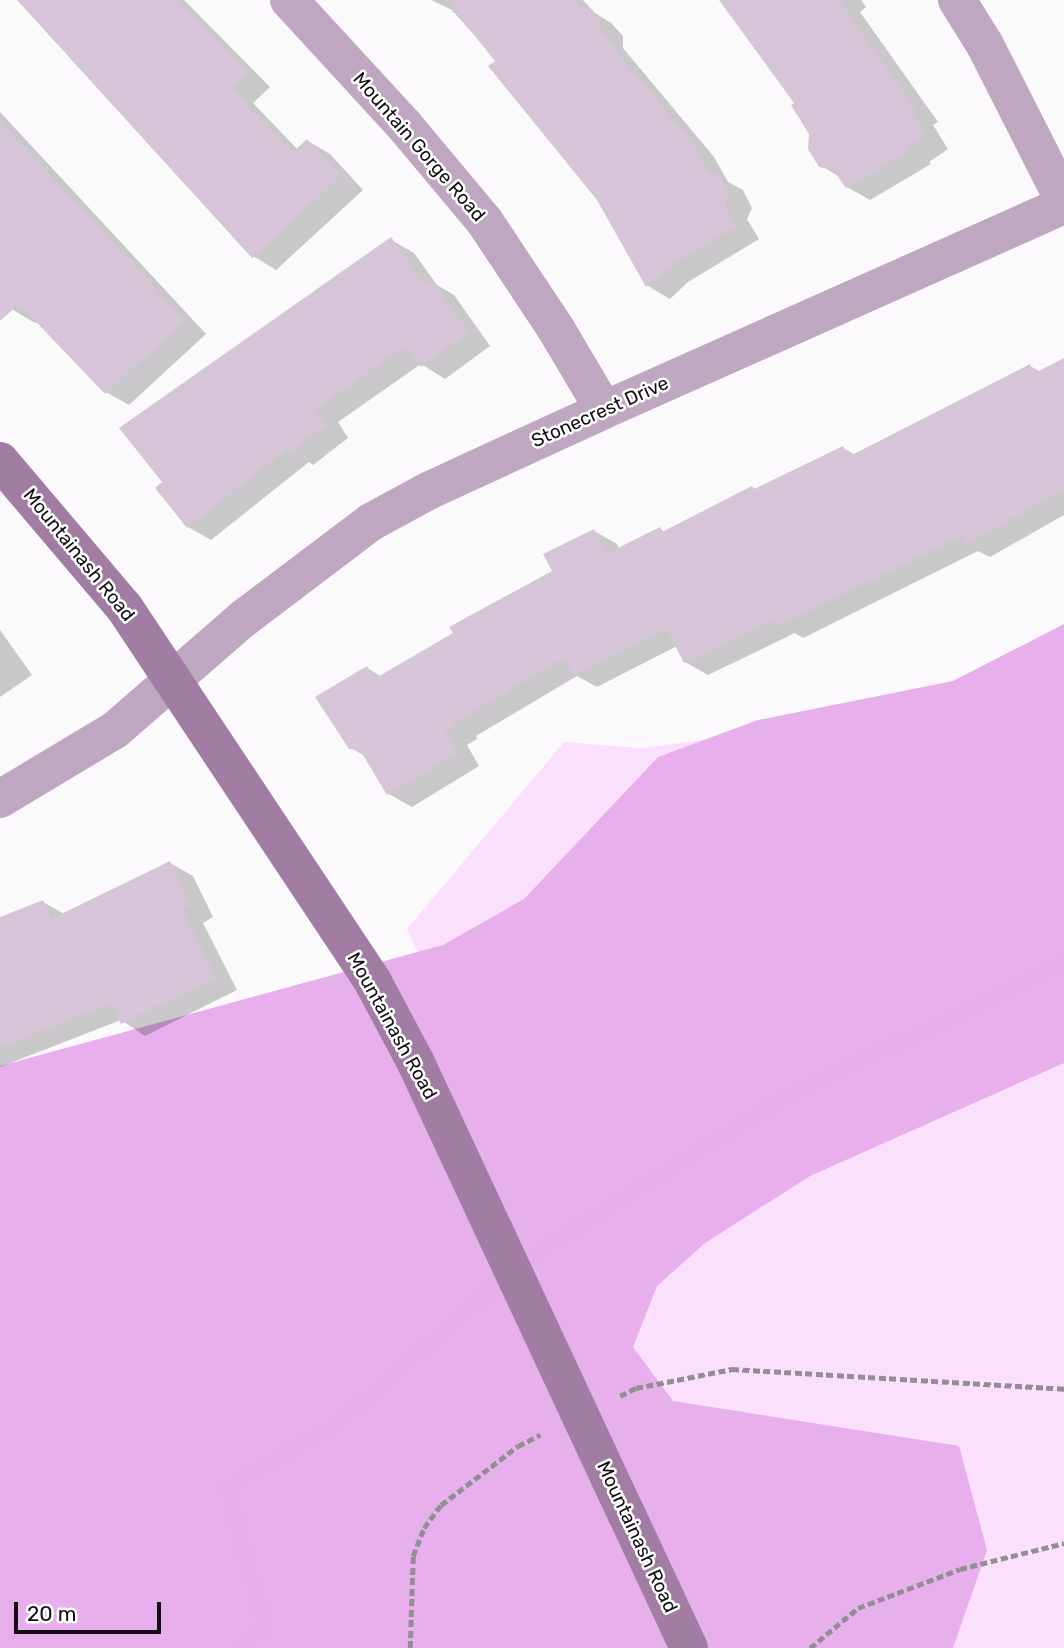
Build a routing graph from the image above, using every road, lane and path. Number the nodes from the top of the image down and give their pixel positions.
1 (289, 0) edge
2 (957, 0) edge
3 (1064, 203) edge
4 (604, 410) junction
5 (0, 461) edge
6 (173, 679) junction
7 (0, 799) edge
8 (1064, 1389) edge
9 (613, 1399) dead end
10 (542, 1434) dead end
11 (1064, 1543) edge
12 (410, 1648) edge
13 (689, 1648) edge
14 (810, 1648) edge

1 - 4 street, Mountain Gorge Road
2 - 3 street
3 - 4 street, Stonecrest Drive
4 - 6 street, Stonecrest Drive
5 - 6 street, Mountainash Road
6 - 7 street, Stonecrest Drive
6 - 13 street, Mountainash Road, bridge
8 - 9 path
10 - 12 path
11 - 14 path

